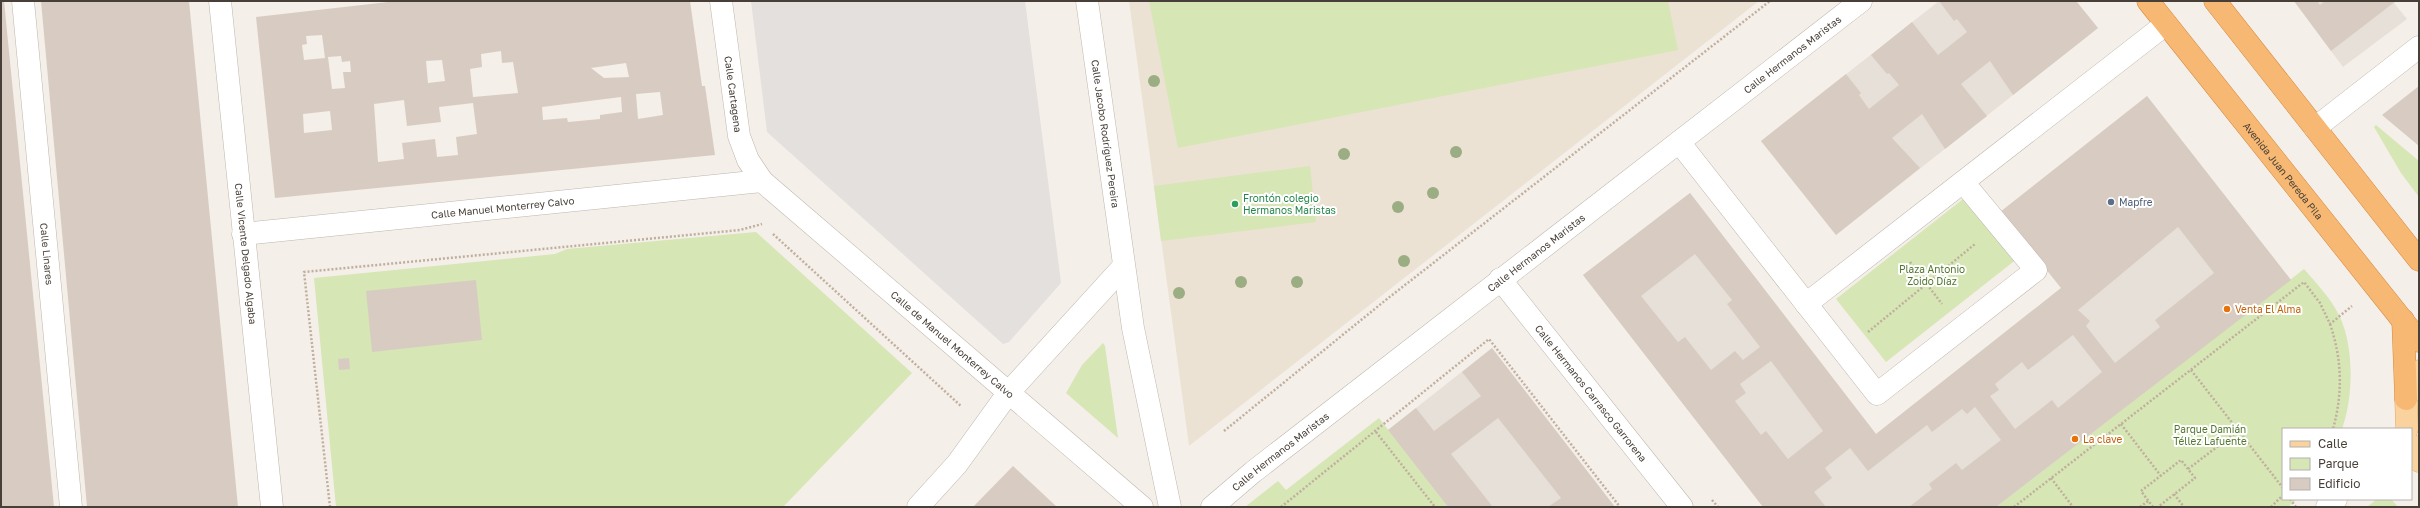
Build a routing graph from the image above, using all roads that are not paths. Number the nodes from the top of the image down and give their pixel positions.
1 (23, 1) edge
2 (220, 1) edge
3 (721, 1) edge
4 (1087, 1) edge
5 (1861, 1) edge
6 (2148, 1) edge
7 (2215, 1) edge
8 (2166, 24) junction
9 (2419, 47) edge
10 (2315, 128) junction
11 (1679, 142) junction
12 (762, 181) junction
13 (1963, 182) junction
14 (244, 234) junction
15 (2419, 260) edge
16 (1123, 266) junction
17 (1500, 280) junction
18 (1806, 304) junction
19 (2403, 320) junction
20 (2419, 341) edge
21 (2419, 371) edge
22 (1009, 392) junction
23 (2406, 399) junction
24 (2407, 428) edge
25 (2412, 447) edge
26 (2419, 461) edge
27 (2335, 500) edge
28 (71, 507) edge
29 (272, 507) edge
30 (918, 507) edge
31 (1142, 507) edge
32 (1170, 507) edge
33 (1212, 507) edge
34 (1682, 507) edge
35 (2326, 507) edge

1 - 28 street, Calle Linares
2 - 14 street, Calle Vicente Delgado Algaba
3 - 12 street, Calle Cartagena
4 - 16 street, Calle Jacobo Rodríguez Pereira
5 - 11 street, Calle Hermanos Maristas
6 - 8 highway, Avenida Juan Pereda Pila
7 - 10 highway
8 - 13 street
8 - 19 highway, Avenida Juan Pereda Pila
9 - 10 street
10 - 15 highway
11 - 17 street, Calle Hermanos Maristas
11 - 18 street
12 - 14 street, Calle Manuel Monterrey Calvo
12 - 22 street, Calle de Manuel Monterrey Calvo
13 - 18 street
13 - 18 street
14 - 29 street, Calle Vicente Delgado Algaba
16 - 22 street
16 - 32 street, Calle Jacobo Rodríguez Pereira
17 - 33 street, Calle Hermanos Maristas
17 - 34 street, Calle Hermanos Carrasco Garrorena
19 - 20 highway, Avenida Juan Pereda Pila
19 - 23 highway
21 - 23 main road
22 - 30 street
22 - 31 street, Calle de Manuel Monterrey Calvo
23 - 24 main road
25 - 26 main road
27 - 35 street

